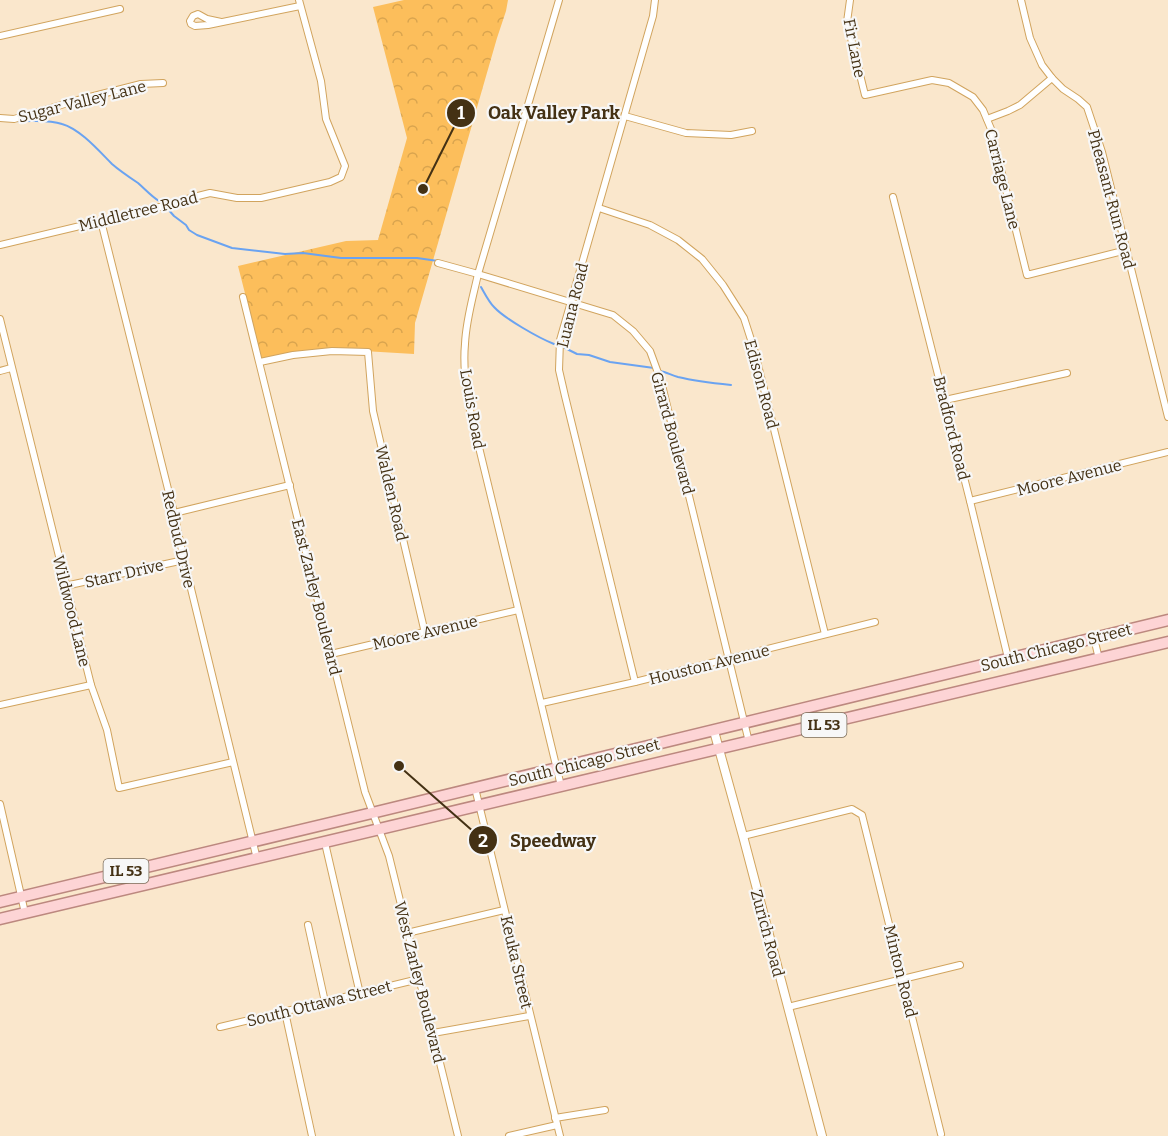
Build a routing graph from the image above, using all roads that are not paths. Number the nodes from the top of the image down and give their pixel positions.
1 (559, 0) edge
2 (655, 0) edge
3 (850, 0) edge
4 (1021, 0) edge
5 (300, 3) edge
6 (120, 9) dead end
7 (221, 22) dead end
8 (0, 36) edge
9 (1052, 78) junction
10 (163, 83) dead end
11 (865, 95) joint
12 (625, 116) junction
13 (0, 118) edge
14 (987, 119) junction
15 (752, 130) dead end
16 (894, 197) dead end
17 (599, 208) junction
18 (100, 221) junction
19 (0, 245) edge
20 (1127, 250) junction
21 (438, 263) dead end
22 (478, 274) junction
23 (243, 297) dead end
24 (570, 302) junction
25 (0, 319) edge
26 (260, 362) junction
27 (11, 368) junction
28 (0, 371) edge
29 (1067, 373) dead end
30 (945, 400) junction
31 (1168, 417) edge
32 (1168, 452) edge
33 (290, 485) junction
34 (970, 501) junction
35 (174, 513) junction
36 (184, 560) junction
37 (65, 586) junction
38 (518, 610) junction
39 (1168, 620) edge
40 (875, 622) dead end
41 (425, 633) junction
42 (825, 634) junction
43 (1094, 637) junction
44 (1168, 642) edge
45 (331, 654) junction
46 (1008, 658) junction
47 (729, 659) junction
48 (1100, 659) junction
49 (635, 682) junction
50 (91, 686) junction
51 (542, 703) junction
52 (0, 705) edge
53 (745, 723) junction
54 (714, 730) junction
55 (749, 742) junction
56 (719, 749) junction
57 (234, 762) junction
58 (558, 768) junction
59 (561, 786) junction
60 (475, 788) junction
61 (0, 804) edge
62 (479, 806) junction
63 (372, 813) junction
64 (378, 830) junction
65 (743, 836) junction
66 (252, 841) junction
67 (325, 843) junction
68 (256, 859) junction
69 (22, 896) junction
70 (0, 902) edge
71 (504, 910) junction
72 (25, 913) junction
73 (0, 919) edge
74 (308, 926) dead end
75 (407, 933) junction
76 (960, 965) dead end
77 (419, 979) junction
78 (902, 979) junction
79 (360, 994) junction
80 (325, 1002) junction
81 (788, 1007) junction
82 (285, 1012) junction
83 (530, 1016) junction
84 (220, 1027) dead end
85 (433, 1033) junction
86 (605, 1110) dead end
87 (556, 1122) junction
88 (942, 1134) dead end
89 (312, 1136) edge
90 (458, 1136) edge
91 (509, 1136) edge
92 (560, 1136) edge
93 (822, 1136) edge

1 - 22 street, Louis Road
2 - 12 street, Luana Road
3 - 11 street, Fir Lane
4 - 9 street, Pheasant Run Road
5 - 7 street
5 - 18 street, Middletree Road
6 - 8 street
9 - 14 street
9 - 20 street, Pheasant Run Road
10 - 13 street, Sugar Valley Lane
11 - 14 street, Carriage Lane
12 - 15 street
12 - 17 street, Luana Road
14 - 20 street, Carriage Lane
16 - 30 street, Bradford Road
17 - 24 street, Luana Road
17 - 42 street, Edison Road
18 - 19 street, Middletree Road
18 - 35 street, Redbud Drive
20 - 31 street, Pheasant Run Road
21 - 22 street, Girard Boulevard
22 - 24 street, Girard Boulevard
22 - 38 street, Louis Road
23 - 26 street, East Zarley Boulevard
24 - 47 street, Girard Boulevard
24 - 49 street, Luana Road
25 - 27 street, Wildwood Lane
26 - 33 street, East Zarley Boulevard
26 - 41 street, Walden Road
27 - 28 street
27 - 37 street, Wildwood Lane
29 - 30 street
30 - 34 street, Bradford Road
32 - 34 street, Moore Avenue
33 - 35 street
33 - 45 street, East Zarley Boulevard
34 - 46 street, Bradford Road
35 - 36 street, Redbud Drive
36 - 37 street, Starr Drive
36 - 57 street, Redbud Drive
37 - 50 street, Wildwood Lane
38 - 41 street, Moore Avenue
38 - 51 street, Louis Road
39 - 43 main road, South Chicago Street / IL 53
40 - 42 street, Houston Avenue
41 - 45 street, Moore Avenue
42 - 47 street, Houston Avenue
43 - 46 main road, South Chicago Street / IL 53
43 - 48 street
44 - 48 main road, South Chicago Street / IL 53
45 - 63 street, East Zarley Boulevard
46 - 53 main road, South Chicago Street / IL 53
47 - 49 street, Houston Avenue
47 - 53 street, Girard Boulevard
48 - 55 main road, South Chicago Street / IL 53
49 - 51 street, Houston Avenue
50 - 52 street
50 - 57 street, Wildwood Lane
51 - 58 street, Louis Road
53 - 54 main road, South Chicago Street / IL 53
53 - 55 street, Girard Boulevard
54 - 56 street, Zurich Road
54 - 58 main road, South Chicago Street / IL 53
55 - 56 main road, South Chicago Street / IL 53
56 - 59 main road, South Chicago Street / IL 53
56 - 65 street, Zurich Road
57 - 66 street, Redbud Drive
58 - 59 street, Louis Road
58 - 60 main road, South Chicago Street / IL 53
59 - 62 main road, South Chicago Street / IL 53
60 - 62 street, Keuka Street
60 - 63 main road, South Chicago Street / IL 53
61 - 69 street
62 - 64 main road, South Chicago Street / IL 53
62 - 71 street, Keuka Street
63 - 64 street, East Zarley Boulevard
63 - 66 main road, South Chicago Street / IL 53
64 - 67 main road, South Chicago Street / IL 53
64 - 75 street, West Zarley Boulevard
65 - 78 street, Minton Road
65 - 81 street, Zurich Road
66 - 68 street, Redbud Drive
66 - 69 main road, South Chicago Street / IL 53
67 - 68 main road, South Chicago Street / IL 53
67 - 79 street
68 - 72 main road, South Chicago Street / IL 53
69 - 70 main road, South Chicago Street / IL 53
69 - 72 street
71 - 75 street
71 - 83 street, Keuka Street
72 - 73 main road, South Chicago Street / IL 53
74 - 80 street
75 - 77 street, West Zarley Boulevard
76 - 78 street
77 - 79 street, South Ottawa Street
77 - 85 street, West Zarley Boulevard
78 - 81 street
78 - 88 street, Minton Road
79 - 80 street, South Ottawa Street
80 - 82 street, South Ottawa Street
81 - 93 street, Zurich Road
82 - 84 street, South Ottawa Street
82 - 89 street
83 - 85 street
83 - 87 street, Keuka Street
85 - 90 street, West Zarley Boulevard
86 - 87 street
87 - 91 street
87 - 92 street, Keuka Street

